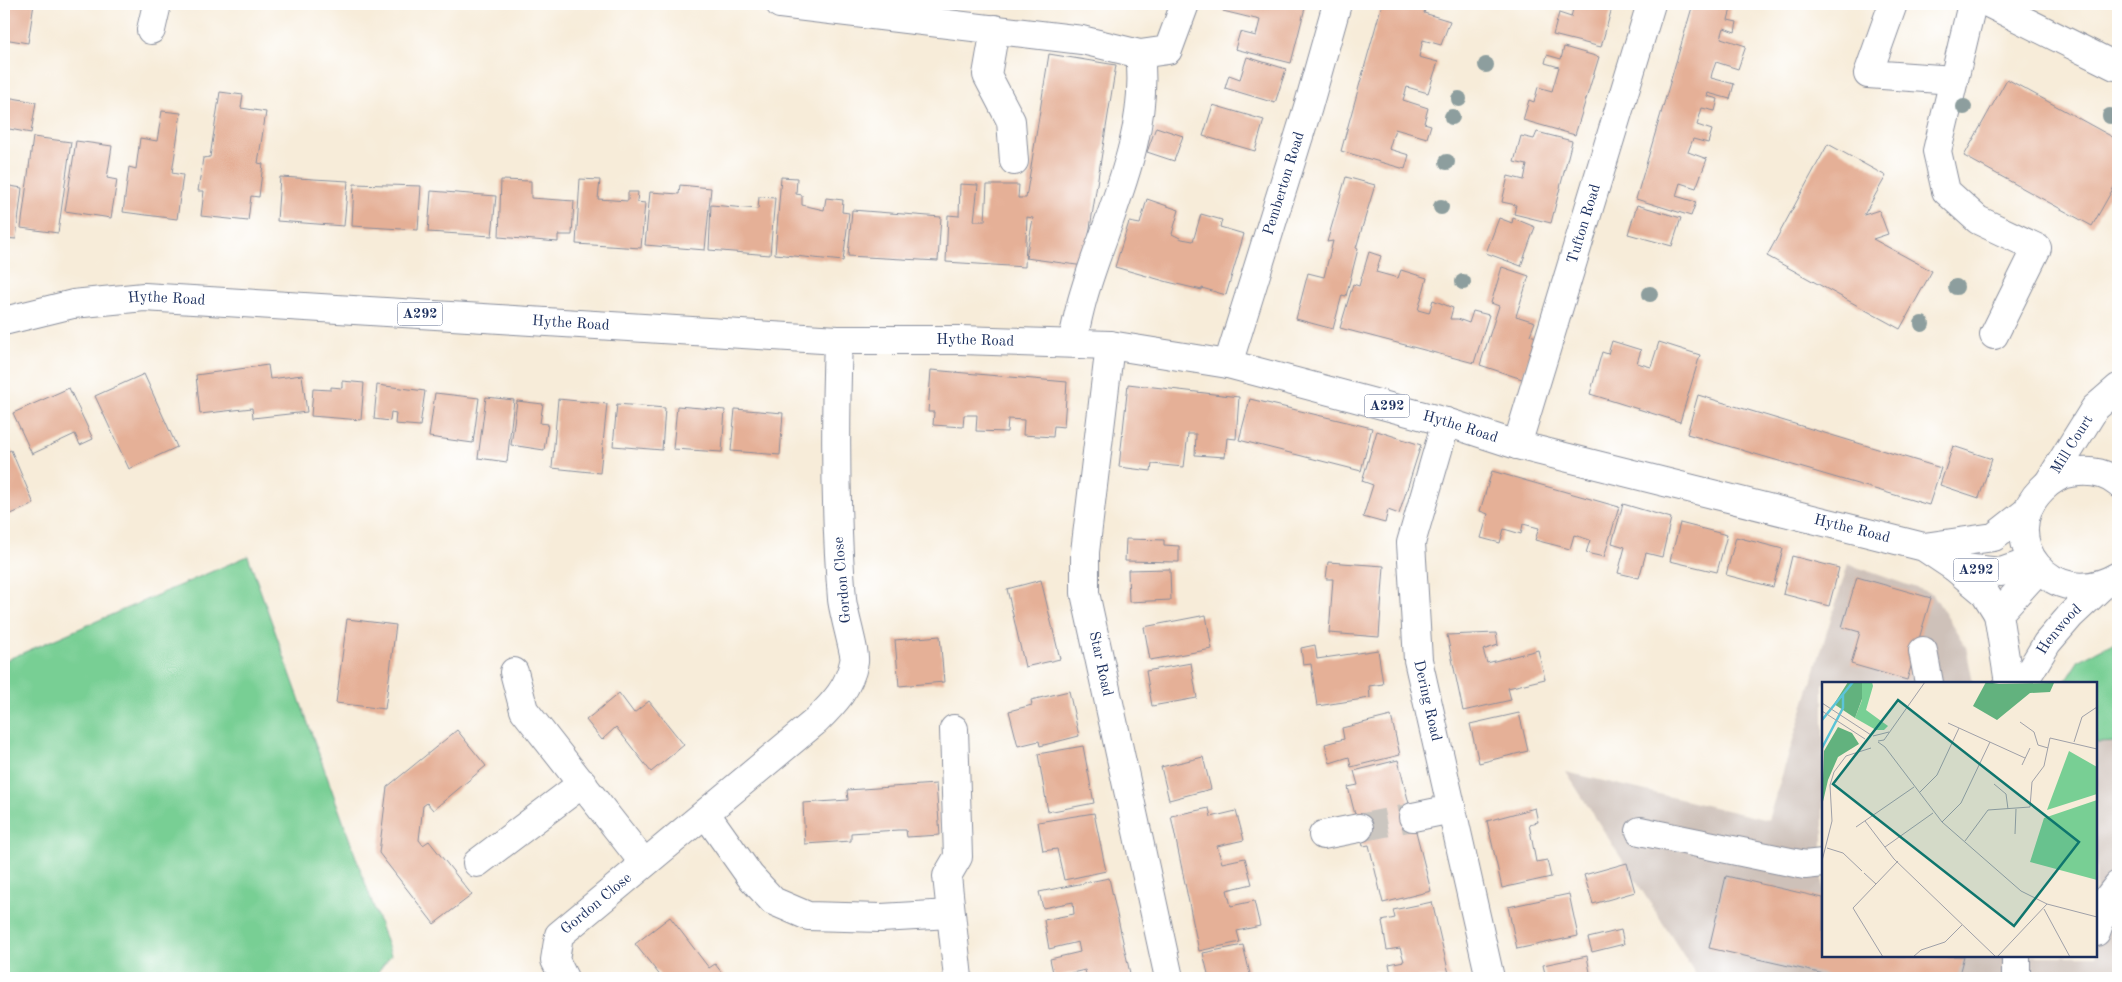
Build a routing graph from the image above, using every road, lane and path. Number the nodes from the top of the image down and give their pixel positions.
1 (157, 4) edge
2 (780, 4) edge
3 (1185, 4) edge
4 (1337, 4) edge
5 (1651, 4) edge
6 (1893, 4) edge
7 (1972, 4) edge
8 (1990, 4) edge
9 (995, 29) junction
10 (151, 30) dead end
11 (1140, 54) junction
12 (2115, 66) dead end
13 (1954, 80) junction
14 (1014, 161) dead end
15 (4, 321) edge
16 (1994, 335) dead end
17 (838, 340) junction
18 (1072, 343) junction
19 (1110, 345) junction
20 (1228, 364) junction
21 (2118, 388) edge
22 (1446, 422) junction
23 (1518, 445) junction
24 (2049, 482) junction
25 (2118, 483) edge
26 (2026, 512) junction
27 (1924, 547) junction
28 (2036, 565) junction
29 (1954, 567) junction
30 (2111, 580) edge
31 (1998, 614) junction
32 (1923, 651) dead end
33 (514, 672) dead end
34 (1929, 682) edge
35 (2010, 682) edge
36 (2024, 682) edge
37 (954, 729) dead end
38 (583, 783) junction
39 (1452, 809) junction
40 (706, 814) junction
41 (1412, 817) tunnel mouth
42 (1359, 828) tunnel mouth
43 (1640, 831) dead end
44 (1323, 835) dead end
45 (477, 863) dead end
46 (644, 863) junction
47 (1822, 863) edge
48 (2118, 885) edge
49 (950, 914) junction
50 (2097, 929) edge
51 (2097, 932) edge
52 (2118, 933) edge
53 (2016, 957) edge
54 (564, 978) edge
55 (958, 978) edge
56 (1169, 978) edge
57 (1490, 978) edge
58 (2016, 978) edge

1 - 10 street
2 - 9 street
3 - 11 street
4 - 20 street, Pemberton Road
5 - 23 street, Tufton Road
6 - 13 street
7 - 13 street
8 - 12 street
9 - 11 street
9 - 14 street
11 - 18 street
13 - 16 street
15 - 17 street, Hythe Road / A292
17 - 18 street, Hythe Road / A292
17 - 40 street, Gordon Close
18 - 19 street, Hythe Road / A292
19 - 20 street, Hythe Road / A292
19 - 56 street, Star Road
20 - 22 street, Hythe Road / A292
21 - 24 street, Mill Court
22 - 23 street, Hythe Road / A292
22 - 39 street, Dering Road
23 - 27 street, Hythe Road / A292
24 - 25 street
24 - 26 street
26 - 27 street, Hythe Road / A292
26 - 28 street
27 - 29 street, Hythe Road / A292
28 - 29 street, Hythe Road / A292
28 - 30 street
28 - 31 street
29 - 31 street
30 - 36 street, Henwood
31 - 35 street
32 - 34 street
33 - 38 street, Gordon Close
37 - 49 street
38 - 45 street
38 - 46 street, Gordon Close
39 - 41 street
39 - 57 street, Dering Road
40 - 46 street, Gordon Close
40 - 49 street
42 - 44 street
43 - 47 street
46 - 54 street, Gordon Close
48 - 50 street
49 - 55 street
51 - 52 street
53 - 58 street

